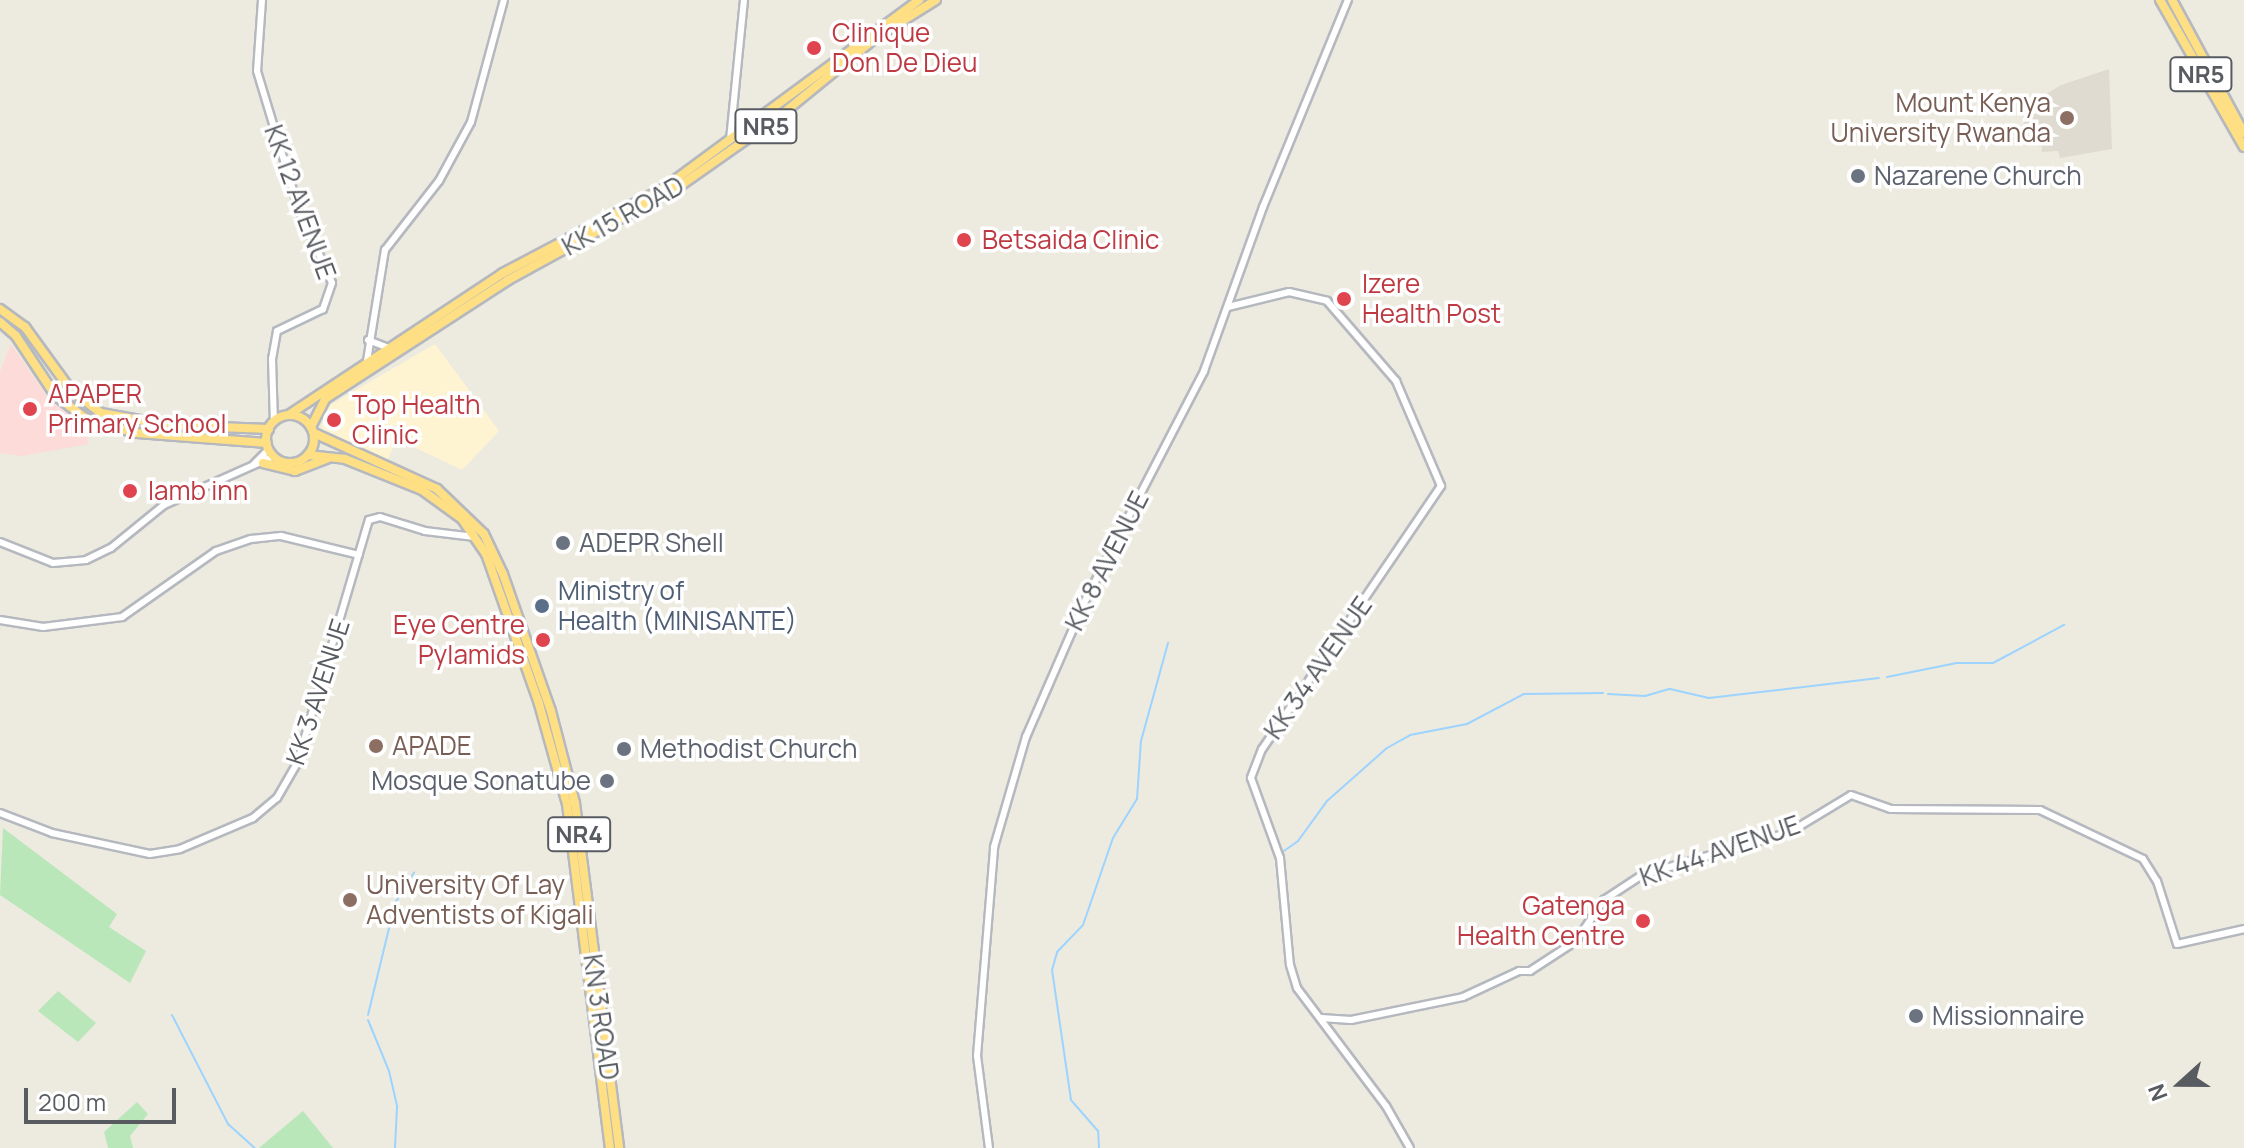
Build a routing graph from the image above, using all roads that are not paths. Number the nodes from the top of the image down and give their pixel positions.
1 (262, 0) edge
2 (504, 0) edge
3 (744, 0) edge
4 (919, 0) edge
5 (936, 0) edge
6 (1348, 0) edge
7 (2160, 0) edge
8 (2172, 0) edge
9 (2244, 133) edge
10 (730, 141) junction
11 (2244, 147) edge
12 (728, 154) junction
13 (1228, 307) junction
14 (0, 309) edge
15 (0, 322) edge
16 (368, 340) junction
17 (393, 349) junction
18 (366, 368) junction
19 (290, 414) junction
20 (271, 425) junction
21 (313, 430) junction
22 (232, 432) junction
23 (270, 449) junction
24 (308, 455) junction
25 (348, 457) junction
26 (263, 463) junction
27 (248, 468) junction
28 (469, 526) junction
29 (455, 536) junction
30 (480, 536) junction
31 (0, 542) edge
32 (359, 555) junction
33 (0, 620) edge
34 (0, 813) edge
35 (2244, 929) edge
36 (1321, 1018) junction
37 (1351, 1020) junction
38 (1330, 1029) junction
39 (610, 1148) edge
40 (619, 1148) edge
41 (989, 1148) edge
42 (1410, 1148) edge

1 - 20 main road, KK 12 AVENUE
2 - 16 main road
3 - 10 main road
4 - 10 highway, KK 15 ROAD / NR5
5 - 12 highway, KK 15 ROAD / NR5
6 - 13 main road, KK 8 AVENUE
7 - 11 highway, NR5
8 - 9 highway, NR5
10 - 12 main road
10 - 17 highway, KK 15 ROAD / NR5
12 - 21 highway, KK 15 ROAD / NR5
13 - 36 main road, KK 34 AVENUE
13 - 41 main road, KK 8 AVENUE
14 - 22 highway
15 - 22 highway
16 - 17 main road
16 - 18 main road
17 - 18 highway, KK 15 ROAD / NR5
18 - 19 highway, KK 15 ROAD / NR5
19 - 20 highway
19 - 21 highway
20 - 22 highway
20 - 23 highway
21 - 24 highway
21 - 25 highway
22 - 23 highway
23 - 24 highway
23 - 26 main road
23 - 27 main road
24 - 25 highway
25 - 26 highway
25 - 28 highway, KN 3 ROAD / NR4
25 - 30 highway, KN 3 ROAD
26 - 27 main road
27 - 31 main road
28 - 29 main road
28 - 30 highway, KN 3 ROAD / NR4
29 - 30 main road, KK 3 AVENUE
29 - 32 main road, KK 3 AVENUE
30 - 39 highway, KN 3 ROAD / NR4
30 - 40 highway, KN 3 ROAD / NR4
32 - 33 main road
32 - 34 main road, KK 3 AVENUE
35 - 37 main road, KK 44 AVENUE
36 - 37 main road, KK 44 AVENUE
36 - 38 main road, KK 34 AVENUE
37 - 38 main road, KK 44 AVENUE
38 - 42 main road, KK 34 AVENUE

